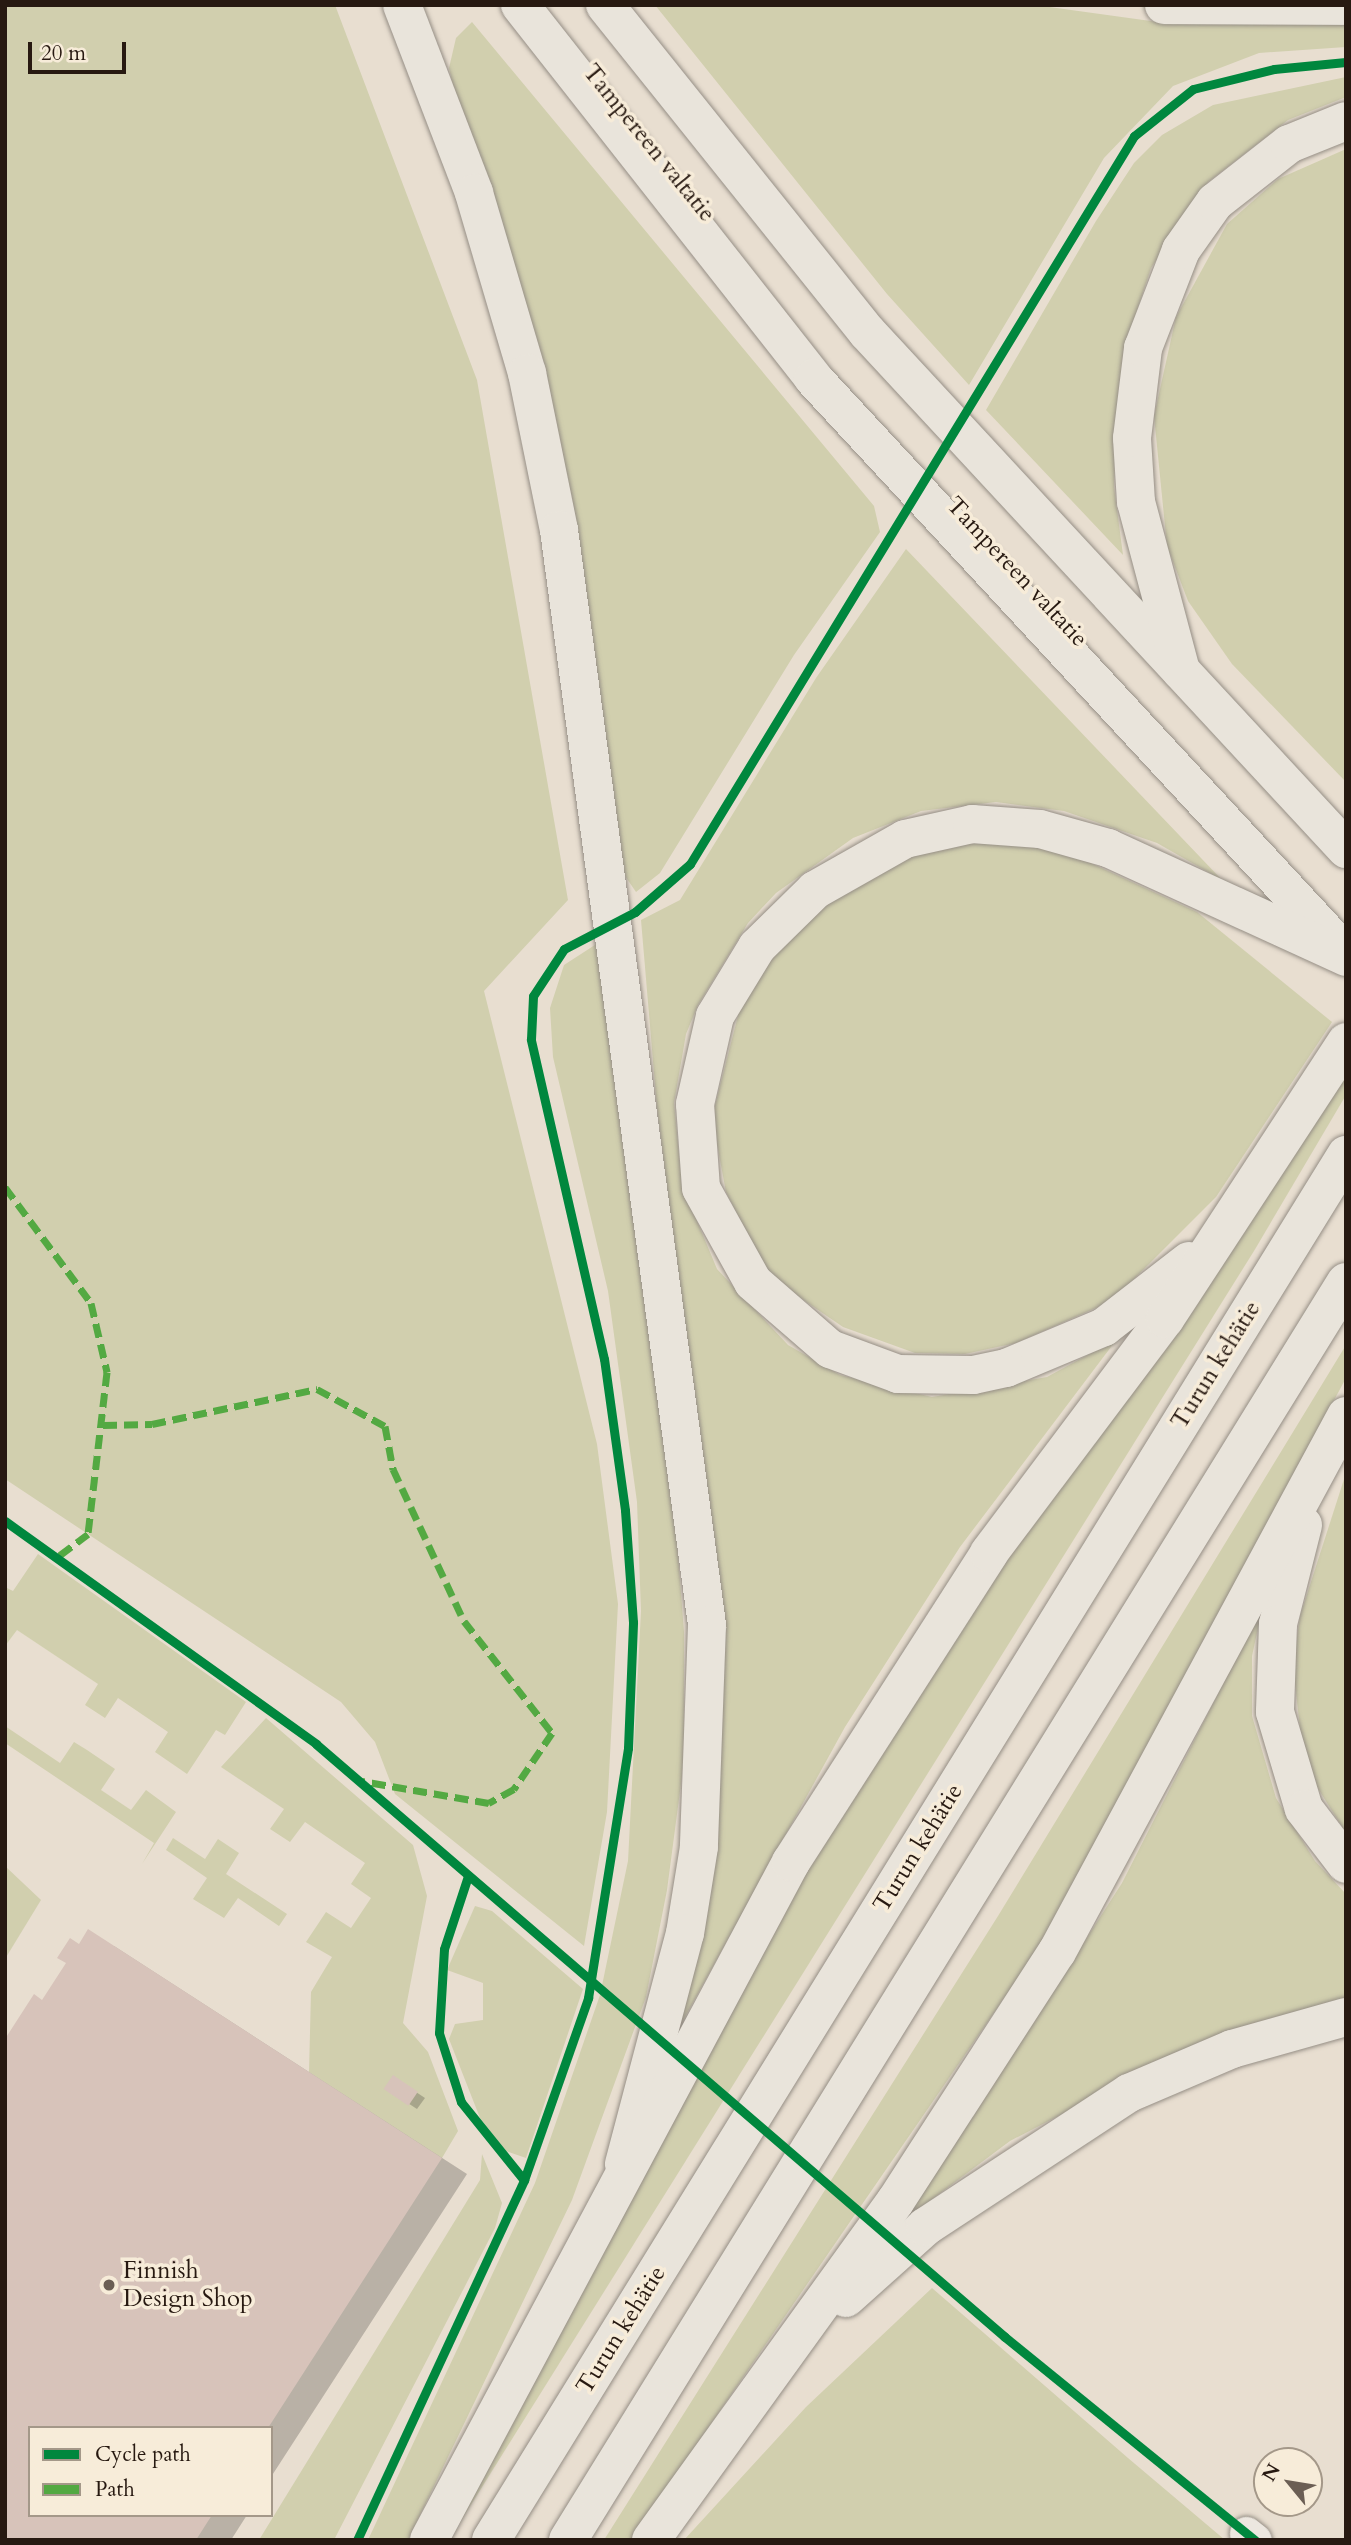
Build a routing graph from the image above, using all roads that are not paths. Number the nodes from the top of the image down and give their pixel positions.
1 (402, 5) edge
2 (520, 5) edge
3 (604, 5) edge
4 (1164, 5) edge
5 (1346, 6) edge
6 (1346, 121) edge
7 (1184, 680) junction
8 (1346, 849) edge
9 (1346, 955) edge
10 (1346, 1041) edge
11 (1346, 1155) edge
12 (1215, 1239) junction
13 (1346, 1282) edge
14 (1346, 1416) edge
15 (1322, 1460) junction
16 (1346, 1864) edge
17 (1346, 2017) edge
18 (624, 2164) junction
19 (794, 2344) junction
20 (429, 2540) edge
21 (491, 2540) edge
22 (568, 2540) edge
23 (651, 2540) edge

1 - 18 highway
2 - 9 highway, Tampereen valtatie
3 - 7 highway, Tampereen valtatie
4 - 5 highway
6 - 7 highway
7 - 8 highway, Tampereen valtatie
9 - 12 highway
10 - 12 highway
11 - 21 highway, Turun kehätie
12 - 18 highway
13 - 22 highway
14 - 15 highway
15 - 16 highway
15 - 19 highway
17 - 19 highway
18 - 20 highway
19 - 23 highway

